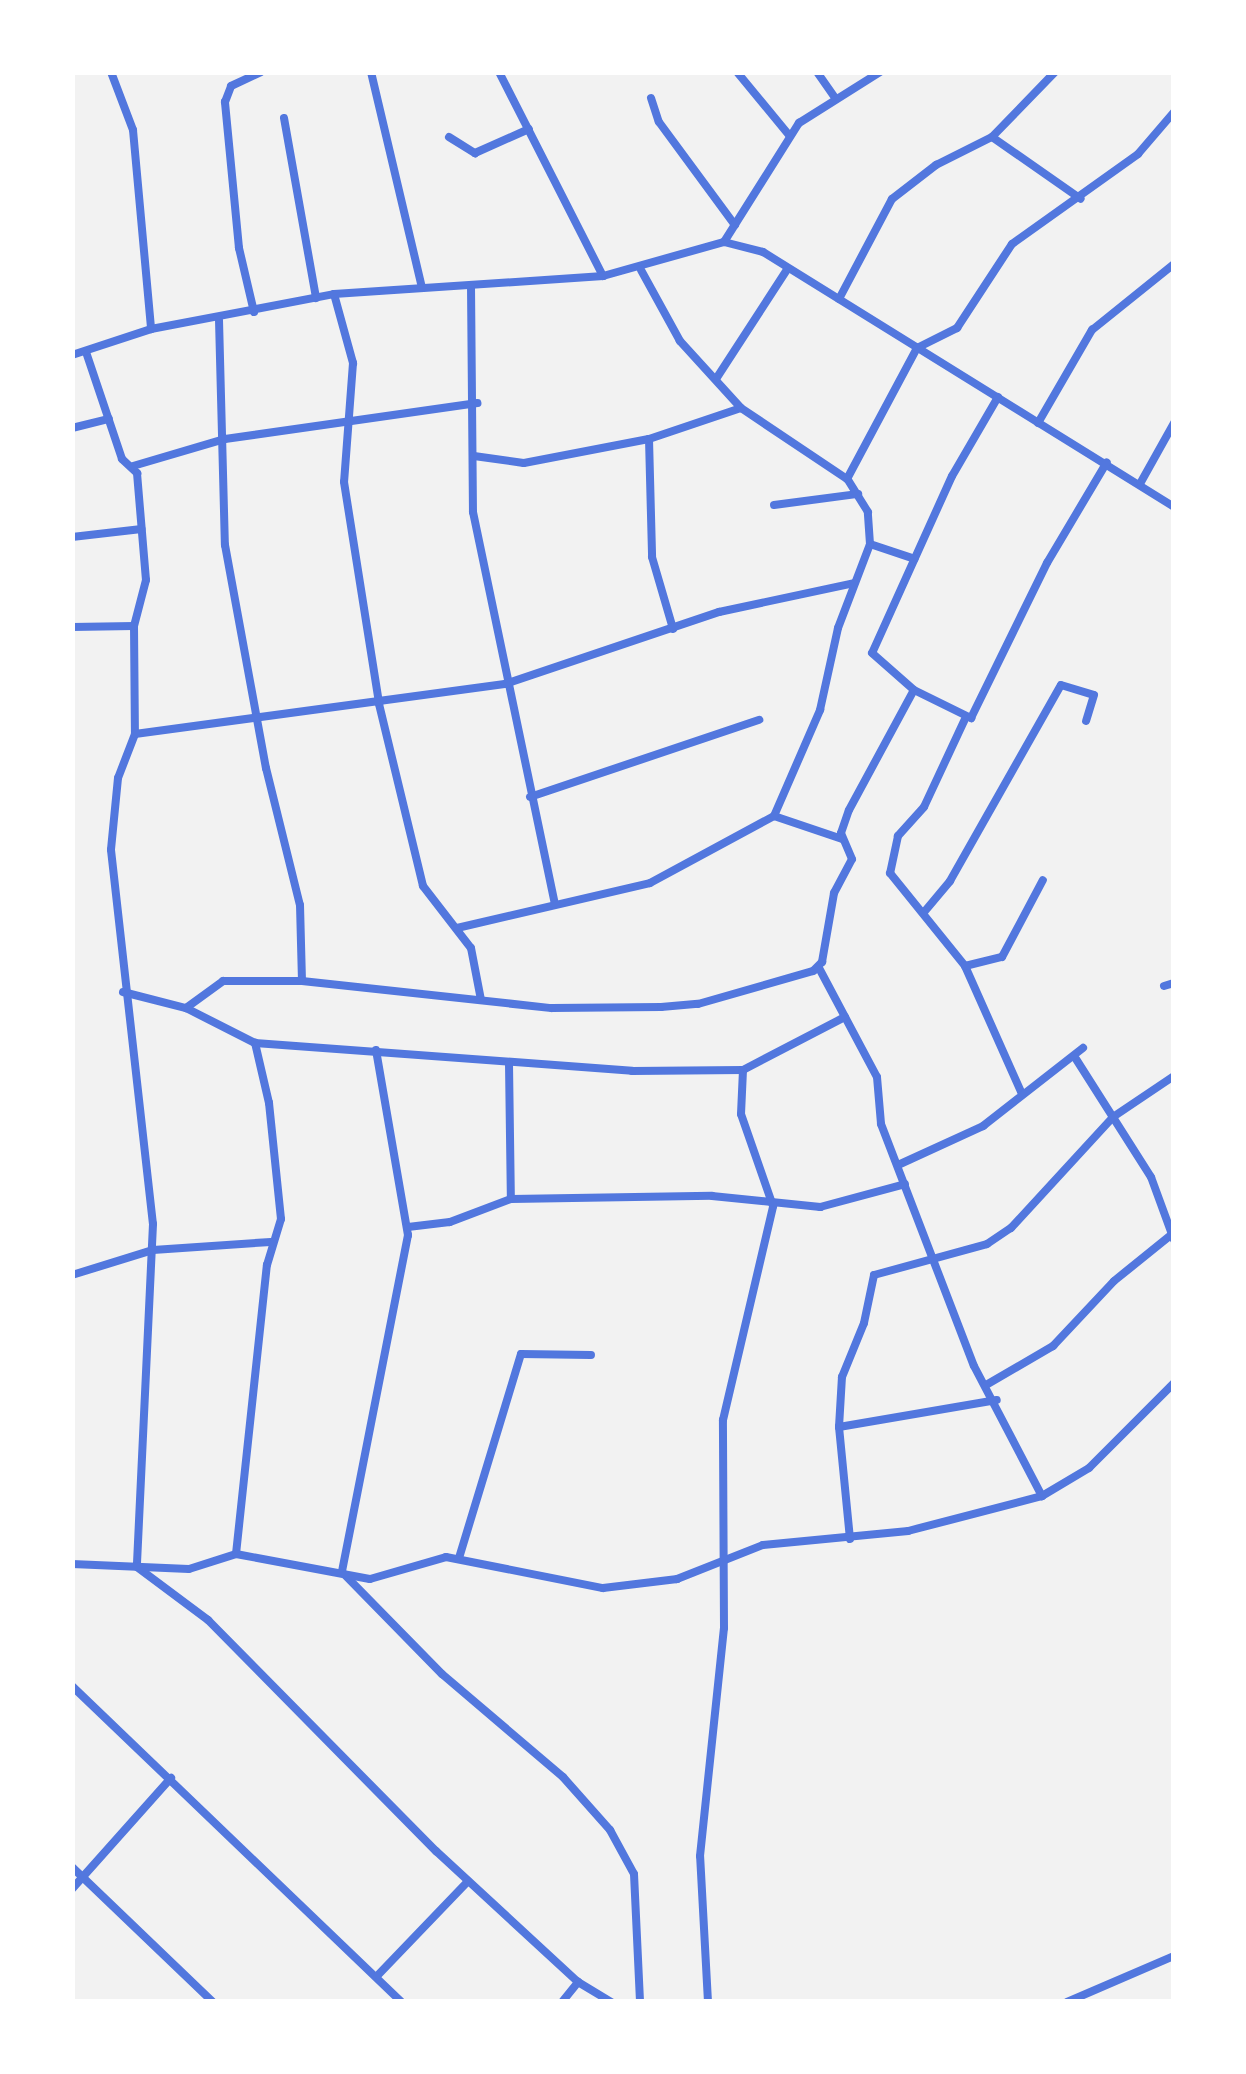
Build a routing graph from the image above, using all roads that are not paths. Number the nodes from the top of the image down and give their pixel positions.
1 (111, 72) edge
2 (261, 72) edge
3 (372, 72) edge
4 (499, 72) edge
5 (737, 72) edge
6 (817, 72) edge
7 (880, 72) edge
8 (1055, 72) edge
9 (242, 76) edge
10 (652, 98) dead end
11 (836, 98) junction
12 (1174, 112) edge
13 (284, 118) dead end
14 (529, 129) junction
15 (789, 135) junction
16 (450, 137) dead end
17 (992, 137) junction
18 (1081, 200) junction
19 (735, 225) junction
20 (724, 242) junction
21 (1174, 264) edge
22 (788, 268) junction
23 (642, 270) junction
24 (603, 276) junction
25 (471, 286) junction
26 (422, 288) junction
27 (334, 294) junction
28 (316, 298) junction
29 (840, 299) junction
30 (254, 312) junction
31 (219, 320) junction
32 (150, 329) junction
33 (917, 348) junction
34 (86, 352) junction
35 (72, 355) edge
36 (716, 380) junction
37 (998, 396) junction
38 (476, 403) junction
39 (741, 408) junction
40 (109, 419) junction
41 (1038, 422) junction
42 (1174, 423) edge
43 (347, 426) junction
44 (72, 428) edge
45 (225, 439) junction
46 (649, 439) junction
47 (474, 456) junction
48 (1107, 462) junction
49 (132, 466) junction
50 (847, 479) junction
51 (1141, 482) junction
52 (858, 494) junction
53 (774, 505) dead end
54 (1174, 507) edge
55 (142, 529) junction
56 (72, 537) edge
57 (870, 544) junction
58 (915, 559) junction
59 (854, 583) junction
60 (134, 626) junction
61 (72, 627) edge
62 (673, 629) junction
63 (506, 684) junction
64 (914, 690) junction
65 (379, 704) junction
66 (965, 719) junction
67 (759, 720) dead end
68 (1086, 721) dead end
69 (262, 722) junction
70 (135, 734) junction
71 (530, 796) junction
72 (774, 816) junction
73 (842, 838) junction
74 (1043, 880) dead end
75 (555, 904) junction
76 (925, 911) junction
77 (457, 928) junction
78 (965, 966) junction
79 (818, 968) junction
80 (302, 981) junction
81 (1174, 983) edge
82 (1164, 986) dead end
83 (123, 992) junction
84 (481, 1000) junction
85 (186, 1008) junction
86 (845, 1017) junction
87 (255, 1043) junction
88 (1083, 1048) dead end
89 (376, 1050) junction
90 (1076, 1059) junction
91 (509, 1064) junction
92 (743, 1070) junction
93 (1174, 1076) edge
94 (1022, 1094) junction
95 (1113, 1117) junction
96 (898, 1165) junction
97 (905, 1184) junction
98 (510, 1199) junction
99 (773, 1206) junction
100 (408, 1228) junction
101 (1172, 1238) edge
102 (271, 1242) junction
103 (153, 1250) junction
104 (938, 1260) junction
105 (72, 1276) edge
106 (591, 1355) dead end
107 (1174, 1383) edge
108 (986, 1386) junction
109 (997, 1400) junction
110 (839, 1427) junction
111 (1042, 1496) junction
112 (850, 1540) junction
113 (236, 1554) junction
114 (459, 1558) junction
115 (727, 1558) junction
116 (72, 1564) edge
117 (138, 1567) junction
118 (342, 1572) junction
119 (72, 1686) edge
120 (171, 1778) junction
121 (72, 1868) edge
122 (84, 1878) junction
123 (468, 1880) junction
124 (72, 1889) edge
125 (1174, 1956) edge
126 (378, 1975) junction
127 (578, 1982) junction
128 (212, 2002) edge
129 (401, 2002) edge
130 (562, 2002) edge
131 (611, 2002) edge
132 (640, 2002) edge
133 (708, 2002) edge
134 (1067, 2002) edge

1 - 32 street
2 - 9 street
3 - 26 street
4 - 14 street
5 - 15 street
6 - 11 street
7 - 11 street
8 - 17 street
9 - 30 street
10 - 19 street
11 - 15 street
12 - 18 street
13 - 28 street
14 - 16 street
14 - 24 street
15 - 19 street
17 - 18 street
17 - 29 street
18 - 33 street
19 - 20 street
20 - 22 street
20 - 23 street
21 - 41 street
22 - 29 street
22 - 36 street
23 - 24 street
23 - 36 street
24 - 25 street
25 - 26 street
25 - 38 street
26 - 27 street
27 - 28 street
27 - 43 street
28 - 30 street
29 - 33 street
30 - 31 street
31 - 32 street
31 - 45 street
32 - 34 street
33 - 37 street
33 - 50 street
34 - 35 street
34 - 40 street
36 - 39 street
37 - 41 street
37 - 58 street
38 - 43 street
38 - 47 street
39 - 46 street
39 - 50 street
40 - 44 street
40 - 49 street
41 - 48 street
42 - 51 street
43 - 45 street
43 - 65 street
45 - 49 street
45 - 69 street
46 - 47 street
46 - 62 street
47 - 63 street
48 - 51 street
48 - 66 street
49 - 55 street
50 - 52 street
51 - 54 street
52 - 53 street
52 - 57 street
55 - 56 street
55 - 60 street
57 - 58 street
57 - 59 street
58 - 64 street
59 - 62 street
59 - 72 street
60 - 61 street
60 - 70 street
62 - 63 street
63 - 65 street
63 - 71 street
64 - 66 street
64 - 73 street
65 - 69 street
65 - 77 street
66 - 76 street
67 - 71 street
68 - 76 street
69 - 70 street
69 - 80 street
70 - 83 street
71 - 75 street
72 - 73 street
72 - 75 street
73 - 79 street
74 - 78 street
75 - 77 street
76 - 78 street
77 - 84 street
78 - 94 street
79 - 84 street
79 - 86 street
80 - 84 street
80 - 85 street
81 - 82 street
83 - 85 street
83 - 103 street
85 - 87 street
86 - 92 street
86 - 96 street
87 - 89 street
87 - 102 street
88 - 90 street
89 - 91 street
89 - 100 street
90 - 94 street
90 - 95 street
91 - 92 street
91 - 98 street
92 - 99 street
93 - 95 street
94 - 96 street
95 - 101 street
95 - 104 street
96 - 97 street
97 - 99 street
97 - 104 street
98 - 99 street
98 - 100 street
99 - 115 street
100 - 118 street
101 - 108 street
102 - 103 street
102 - 113 street
103 - 105 street
103 - 117 street
104 - 108 street
104 - 110 street
106 - 114 street
107 - 111 street
108 - 109 street
109 - 110 street
109 - 111 street
110 - 112 street
111 - 112 street
112 - 115 street
113 - 117 street
113 - 118 street
114 - 115 street
114 - 118 street
115 - 133 street
116 - 117 street
117 - 123 street
118 - 132 street
119 - 120 street
120 - 122 street
120 - 126 street
121 - 122 street
122 - 124 street
122 - 128 street
123 - 126 street
123 - 127 street
125 - 134 street
126 - 129 street
127 - 130 street
127 - 131 street

